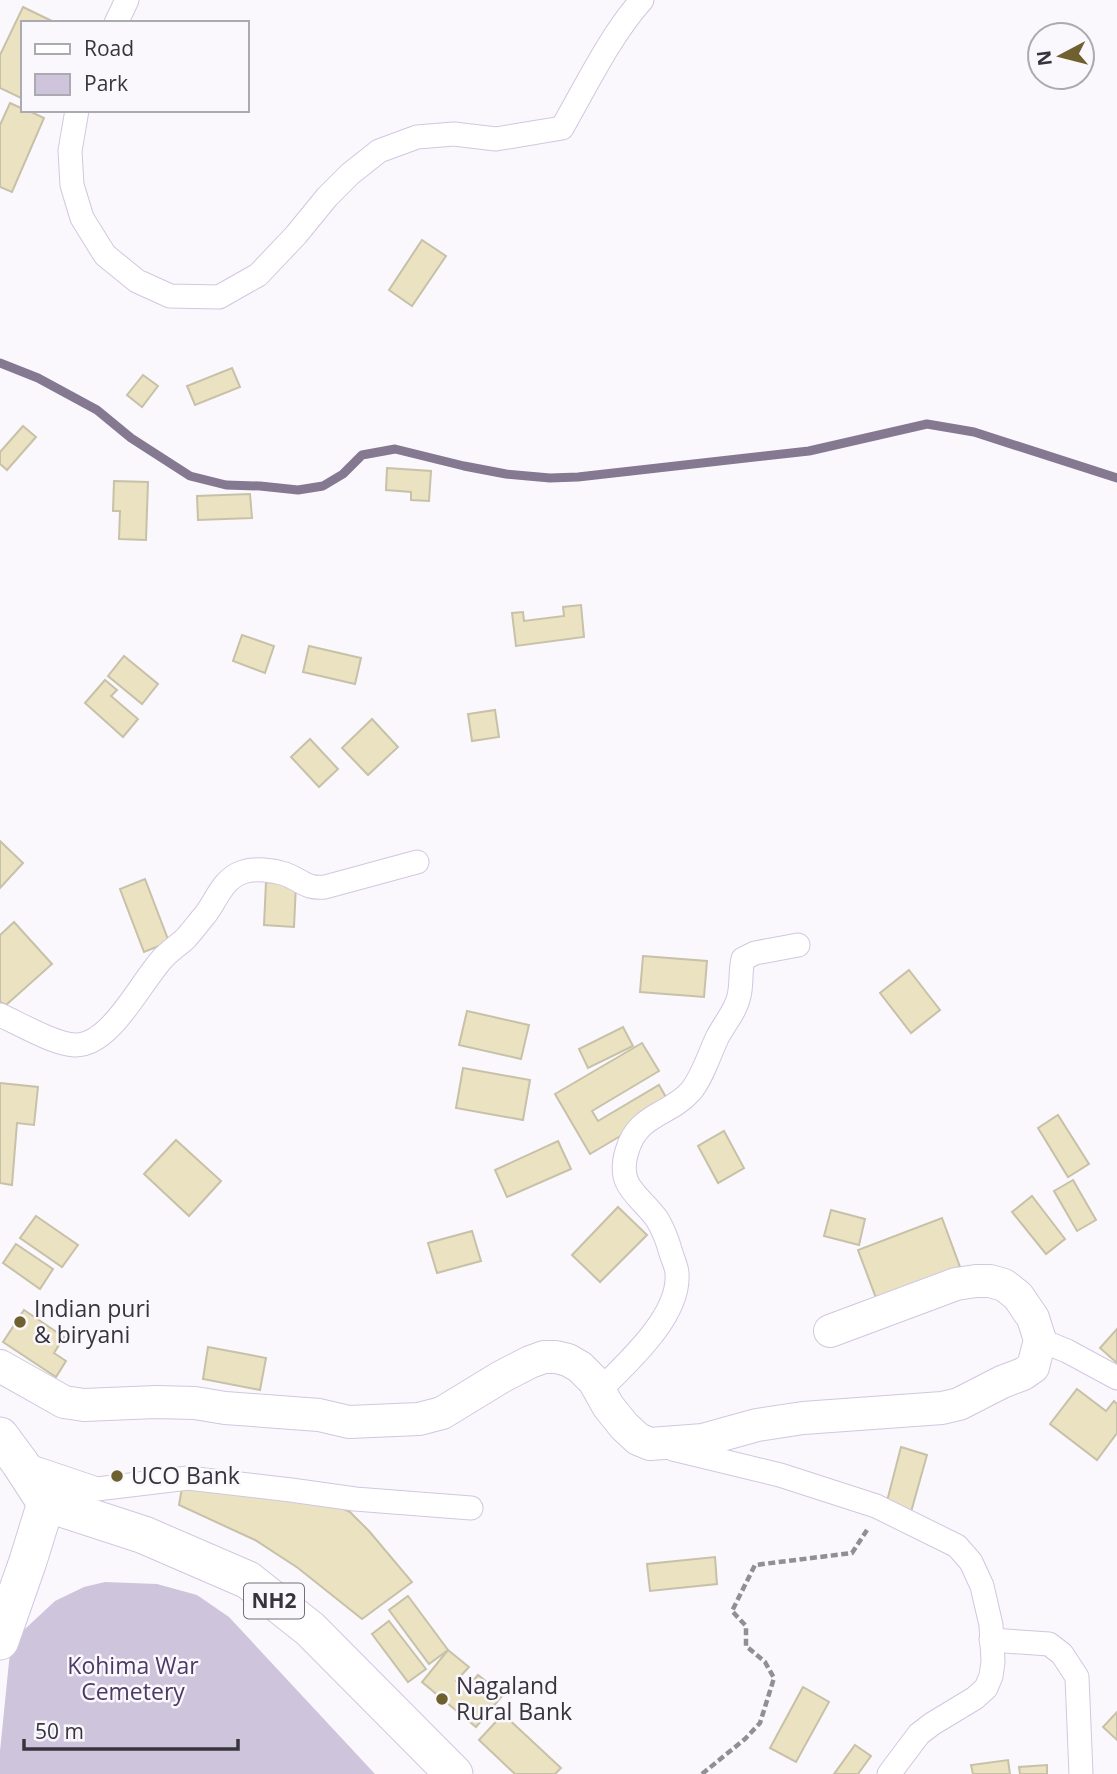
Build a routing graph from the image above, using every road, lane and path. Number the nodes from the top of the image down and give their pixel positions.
1 (127, 0) edge
2 (642, 0) edge
3 (117, 21) edge
4 (77, 112) edge
5 (417, 862) dead end
6 (798, 945) dead end
7 (0, 1015) edge
8 (830, 1331) dead end
9 (1040, 1340) junction
10 (0, 1366) edge
11 (1117, 1378) edge
12 (599, 1391) junction
13 (650, 1444) junction
14 (10, 1449) edge
15 (46, 1503) junction
16 (471, 1508) dead end
17 (881, 1509) junction
18 (991, 1640) junction
19 (0, 1641) edge
20 (454, 1774) edge
21 (702, 1774) edge
22 (889, 1774) edge
23 (1081, 1774) edge

1 - 3 street
2 - 4 street
5 - 7 street
6 - 12 street
8 - 9 main road
9 - 11 street
9 - 13 main road
10 - 12 main road
12 - 13 main road
13 - 17 street
14 - 15 highway
14 - 16 street
15 - 19 highway
15 - 20 highway, NH2
17 - 18 street
17 - 21 path
18 - 22 street
18 - 23 street

